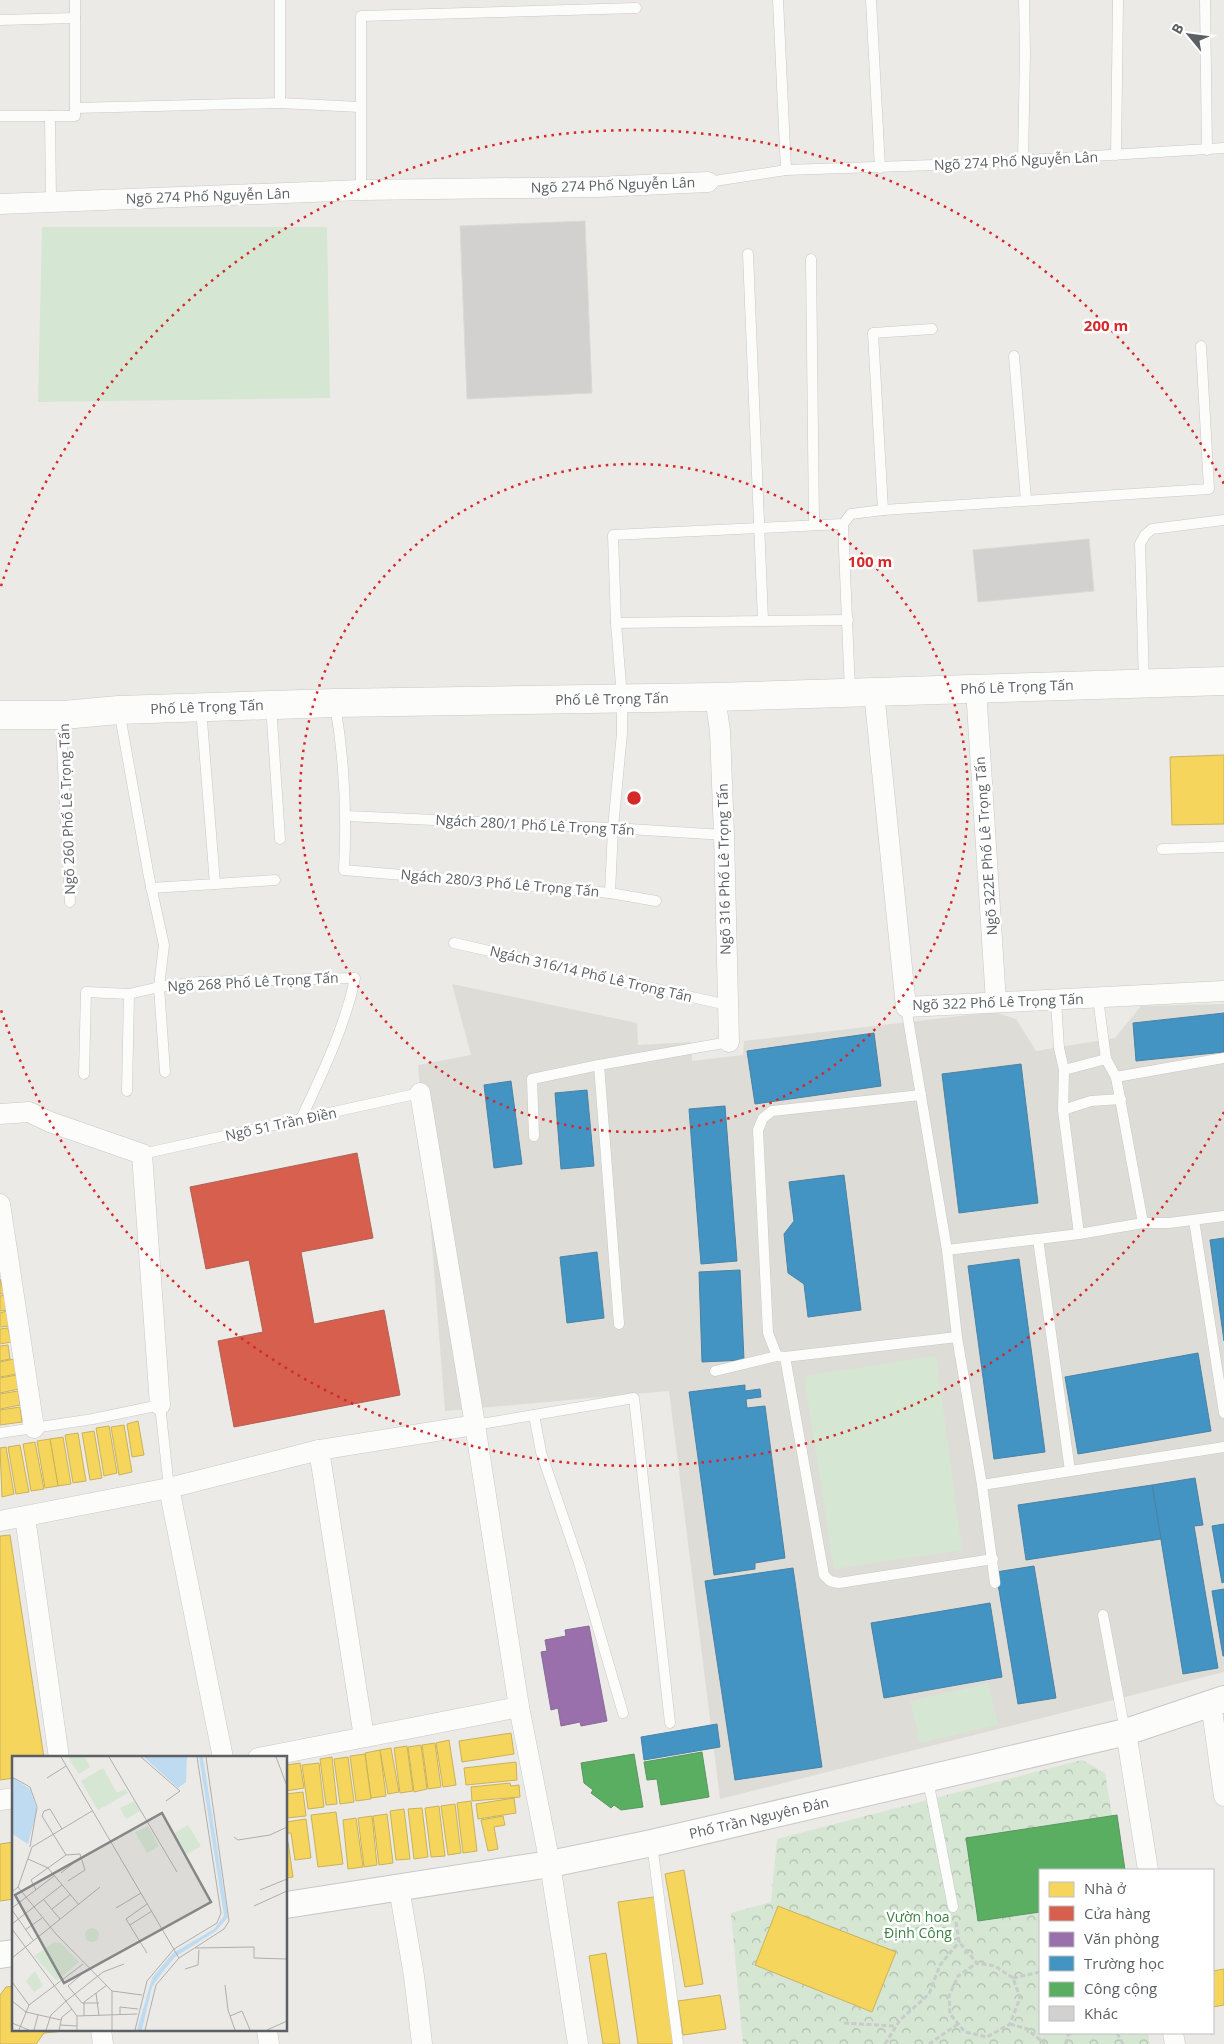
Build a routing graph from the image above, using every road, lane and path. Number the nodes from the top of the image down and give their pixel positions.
1 (76, 0) edge
2 (280, 0) edge
3 (778, 0) edge
4 (871, 0) edge
5 (1024, 0) edge
6 (1118, 0) edge
7 (1205, 0) edge
8 (636, 8) dead end
9 (75, 18) junction
10 (0, 20) edge
11 (280, 103) junction
12 (360, 107) junction
13 (75, 108) junction
14 (0, 116) edge
15 (50, 116) junction
16 (1224, 148) edge
17 (1207, 150) junction
18 (1116, 155) junction
19 (1023, 160) junction
20 (880, 168) junction
21 (786, 170) junction
22 (708, 182) joint
23 (361, 190) junction
24 (51, 202) junction
25 (0, 204) edge
26 (748, 254) dead end
27 (811, 259) dead end
28 (932, 329) dead end
29 (1201, 346) dead end
30 (1014, 356) dead end
31 (1026, 500) junction
32 (883, 510) junction
33 (1224, 520) edge
34 (843, 524) junction
35 (814, 525) junction
36 (760, 528) junction
37 (763, 620) junction
38 (848, 620) junction
39 (616, 623) junction
40 (1224, 681) edge
41 (1144, 683) junction
42 (976, 689) junction
43 (862, 692) junction
44 (715, 697) junction
45 (622, 698) junction
46 (335, 703) junction
47 (271, 705) junction
48 (200, 707) junction
49 (119, 710) junction
50 (63, 715) junction
51 (0, 716) edge
52 (346, 816) junction
53 (613, 828) junction
54 (724, 835) junction
55 (280, 839) dead end
56 (1224, 847) edge
57 (1162, 849) dead end
58 (275, 880) dead end
59 (215, 884) junction
60 (151, 888) junction
61 (610, 893) junction
62 (656, 900) dead end
63 (70, 902) dead end
64 (454, 943) dead end
65 (159, 987) junction
66 (1224, 991) edge
67 (129, 994) junction
68 (1098, 998) junction
69 (1056, 1001) junction
70 (996, 1002) junction
71 (728, 1005) junction
72 (906, 1007) junction
73 (729, 1042) joint
74 (1224, 1058) edge
75 (1106, 1059) junction
76 (599, 1065) junction
77 (1064, 1070) junction
78 (165, 1072) dead end
79 (84, 1074) dead end
80 (1116, 1077) junction
81 (128, 1091) dead end
82 (420, 1093) joint
83 (921, 1095) junction
84 (1121, 1100) junction
85 (1063, 1110) junction
86 (0, 1114) edge
87 (301, 1119) junction
88 (534, 1136) dead end
89 (142, 1154) junction
90 (0, 1204) edge
91 (1224, 1216) edge
92 (1194, 1220) junction
93 (1143, 1223) junction
94 (1078, 1234) junction
95 (1038, 1238) junction
96 (947, 1250) junction
97 (619, 1324) dead end
98 (957, 1337) junction
99 (781, 1357) junction
100 (715, 1371) dead end
101 (160, 1405) junction
102 (1224, 1413) edge
103 (534, 1415) junction
104 (475, 1425) junction
105 (34, 1428) junction
106 (0, 1433) edge
107 (1224, 1447) edge
108 (319, 1450) junction
109 (1070, 1471) junction
110 (982, 1485) junction
111 (169, 1488) junction
112 (25, 1517) junction
113 (0, 1521) edge
114 (993, 1560) junction
115 (995, 1583) dead end
116 (1103, 1615) dead end
117 (1218, 1701) edge
118 (519, 1707) junction
119 (623, 1713) dead end
120 (670, 1723) dead end
121 (1126, 1732) junction
122 (364, 1737) junction
123 (59, 1756) edge
124 (223, 1756) edge
125 (268, 1756) edge
126 (928, 1778) junction
127 (1224, 1796) edge
128 (652, 1844) junction
129 (550, 1864) junction
130 (1148, 1869) edge
131 (399, 1888) junction
132 (288, 1905) edge
133 (953, 1907) dead end
134 (977, 1963) junction
135 (1039, 1972) edge
136 (1013, 1978) junction
137 (844, 2023) dead end
138 (958, 2024) junction
139 (1010, 2024) junction
140 (895, 2026) junction
141 (422, 2044) edge
142 (578, 2044) edge
143 (678, 2044) edge
144 (885, 2044) edge
145 (929, 2044) edge
146 (1045, 2044) edge

1 - 9 lane
2 - 11 lane
3 - 21 lane
4 - 20 lane
5 - 19 lane
6 - 18 lane
7 - 17 lane
8 - 12 lane
9 - 10 lane
9 - 13 lane
11 - 12 lane
11 - 13 lane
12 - 23 lane
13 - 15 lane
14 - 15 lane
15 - 24 lane
16 - 17 lane, Ngõ 274 Phố Nguyễn Lân
17 - 18 lane, Ngõ 274 Phố Nguyễn Lân
18 - 19 lane, Ngõ 274 Phố Nguyễn Lân
19 - 20 lane, Ngõ 274 Phố Nguyễn Lân
20 - 21 lane, Ngõ 274 Phố Nguyễn Lân
21 - 22 lane, Ngõ 274 Phố Nguyễn Lân
22 - 23 street, Ngõ 274 Phố Nguyễn Lân
23 - 24 street, Ngõ 274 Phố Nguyễn Lân
24 - 25 street, Ngõ 274 Phố Nguyễn Lân
26 - 36 lane
27 - 35 lane
28 - 32 lane
29 - 31 lane
30 - 31 lane
31 - 32 lane
32 - 34 lane
33 - 41 lane
34 - 35 lane
34 - 38 lane
35 - 36 lane
36 - 37 lane
36 - 39 lane
37 - 38 lane
37 - 39 lane
38 - 43 lane
39 - 45 lane
40 - 41 main road, Phố Lê Trọng Tấn
41 - 42 main road, Phố Lê Trọng Tấn
42 - 43 main road, Phố Lê Trọng Tấn
42 - 70 street, Ngõ 322E Phố Lê Trọng Tấn
43 - 44 main road, Phố Lê Trọng Tấn
43 - 72 street, Ngõ 322 Phố Lê Trọng Tấn
44 - 45 main road, Phố Lê Trọng Tấn
44 - 54 street, Ngõ 316 Phố Lê Trọng Tấn
45 - 46 main road, Phố Lê Trọng Tấn
45 - 53 lane
46 - 47 main road, Phố Lê Trọng Tấn
46 - 52 lane
47 - 48 main road, Phố Lê Trọng Tấn
47 - 55 lane
48 - 49 main road, Phố Lê Trọng Tấn
48 - 59 lane
49 - 50 main road, Phố Lê Trọng Tấn
49 - 60 lane, Ngõ 268 Phố Lê Trọng Tấn
50 - 51 main road, Phố Lê Trọng Tấn
50 - 63 lane, Ngõ 260 Phố Lê Trọng Tấn
52 - 53 lane, Ngách 280/1 Phố Lê Trọng Tấn
52 - 61 lane, Ngách 280/3 Phố Lê Trọng Tấn
53 - 54 lane, Ngách 280/1 Phố Lê Trọng Tấn
53 - 61 lane
54 - 71 street, Ngõ 316 Phố Lê Trọng Tấn
56 - 57 lane
58 - 59 lane
59 - 60 lane
60 - 65 lane, Ngõ 268 Phố Lê Trọng Tấn
61 - 62 lane, Ngách 280/3 Phố Lê Trọng Tấn
64 - 71 lane, Ngách 316/14 Phố Lê Trọng Tấn
65 - 67 lane
65 - 78 lane
65 - 87 lane, Ngõ 268 Phố Lê Trọng Tấn
66 - 68 street, Ngõ 322 Phố Lê Trọng Tấn
67 - 79 lane
67 - 81 lane
68 - 69 street, Ngõ 322 Phố Lê Trọng Tấn
68 - 75 lane
69 - 70 street, Ngõ 322 Phố Lê Trọng Tấn
69 - 77 lane
70 - 72 street, Ngõ 322 Phố Lê Trọng Tấn
71 - 73 street, Ngõ 316 Phố Lê Trọng Tấn
72 - 83 lane
73 - 76 lane
74 - 80 lane
75 - 77 lane
75 - 80 lane
76 - 88 lane
76 - 97 lane
77 - 85 lane
80 - 84 lane
82 - 87 lane, Ngõ 51 Trần Điền
82 - 104 street
83 - 96 lane
83 - 99 lane
84 - 85 lane
84 - 93 lane
85 - 94 lane
86 - 89 street
87 - 89 lane, Ngõ 51 Trần Điền
89 - 101 street
90 - 105 street
91 - 92 lane
92 - 93 lane
92 - 102 lane
93 - 94 lane
94 - 95 lane
95 - 96 lane
95 - 109 lane
96 - 98 lane
98 - 99 lane
98 - 110 lane
99 - 100 lane
99 - 114 lane
101 - 105 lane
101 - 111 lane
103 - 104 lane
103 - 119 lane
103 - 120 lane
104 - 108 street
104 - 118 street
105 - 106 lane
107 - 109 lane
108 - 111 street
108 - 122 street
109 - 110 lane
110 - 114 lane
111 - 112 street
111 - 124 street
112 - 113 street
112 - 123 street
114 - 115 lane
116 - 121 lane
117 - 121 street, Phố Trần Nguyên Đán
117 - 127 street
118 - 122 street
118 - 129 street
121 - 126 street, Phố Trần Nguyên Đán
121 - 130 street
122 - 125 street
126 - 128 street, Phố Trần Nguyên Đán
126 - 133 lane
128 - 129 street, Phố Trần Nguyên Đán
128 - 143 lane
129 - 131 street, Phố Trần Nguyên Đán
129 - 142 street
131 - 132 street, Phố Trần Nguyên Đán
131 - 141 street
134 - 136 path
134 - 138 path
134 - 140 path
135 - 136 path
136 - 139 path
137 - 140 path
138 - 139 path
138 - 145 path
139 - 146 path
140 - 144 path

